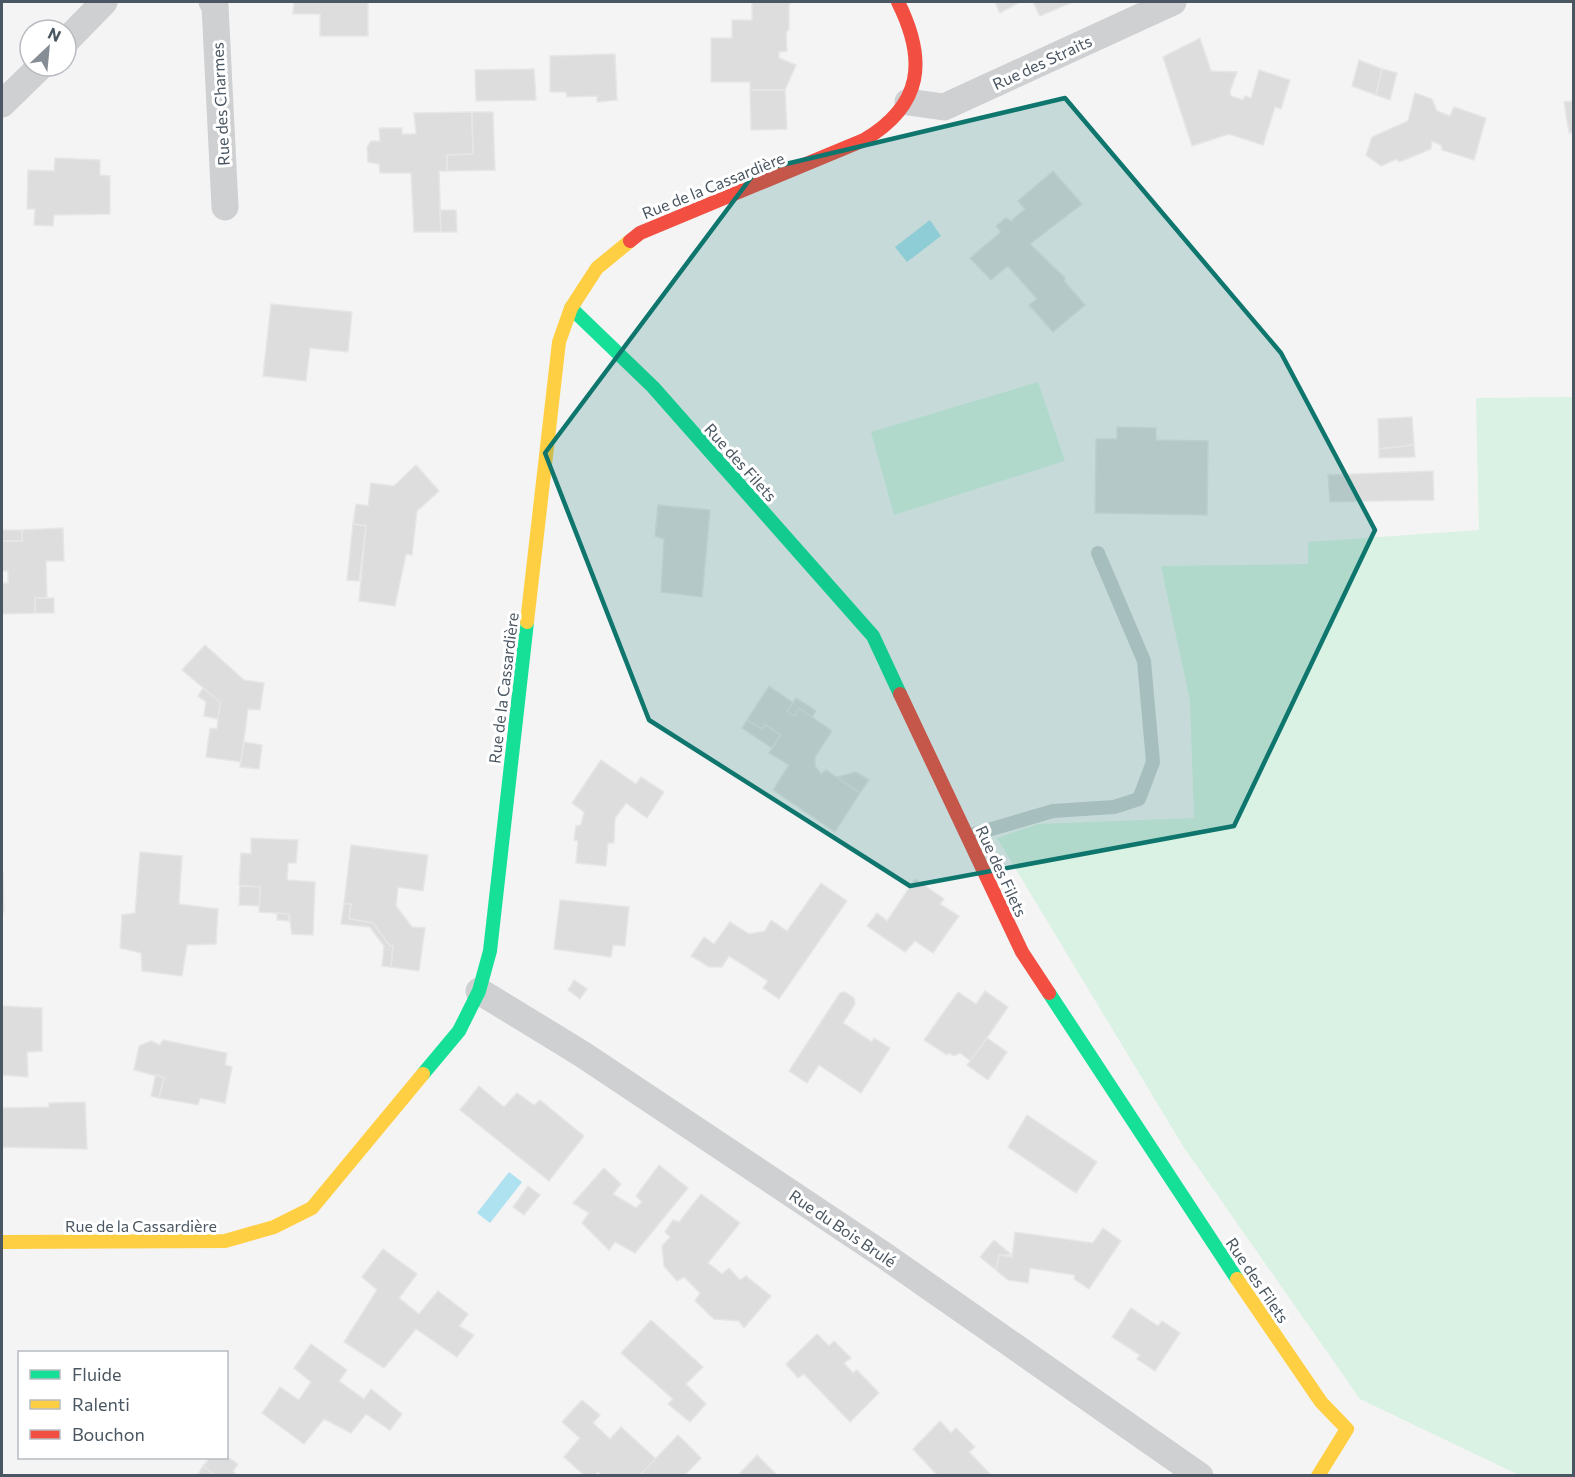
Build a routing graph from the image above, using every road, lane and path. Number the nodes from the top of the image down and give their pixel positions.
1 (104, 2) edge
2 (212, 2) edge
3 (898, 2) edge
4 (1173, 2) edge
5 (78, 29) edge
6 (29, 78) edge
7 (908, 102) junction
8 (2, 104) edge
9 (225, 207) dead end
10 (571, 308) junction
11 (1098, 553) dead end
12 (968, 836) junction
13 (479, 992) junction
14 (2, 1242) edge
15 (1200, 1476) edge
16 (1318, 1476) edge

1 - 5 street
2 - 9 street, Rue des Charmes
3 - 7 street
4 - 7 street, Rue des Straits
6 - 8 street
7 - 10 street, Rue de la Cassardière
10 - 12 street, Rue des Filets
10 - 13 street, Rue de la Cassardière
11 - 12 lane
12 - 16 street, Rue des Filets
13 - 14 street, Rue de la Cassardière
13 - 15 street, Rue du Bois Brulé

